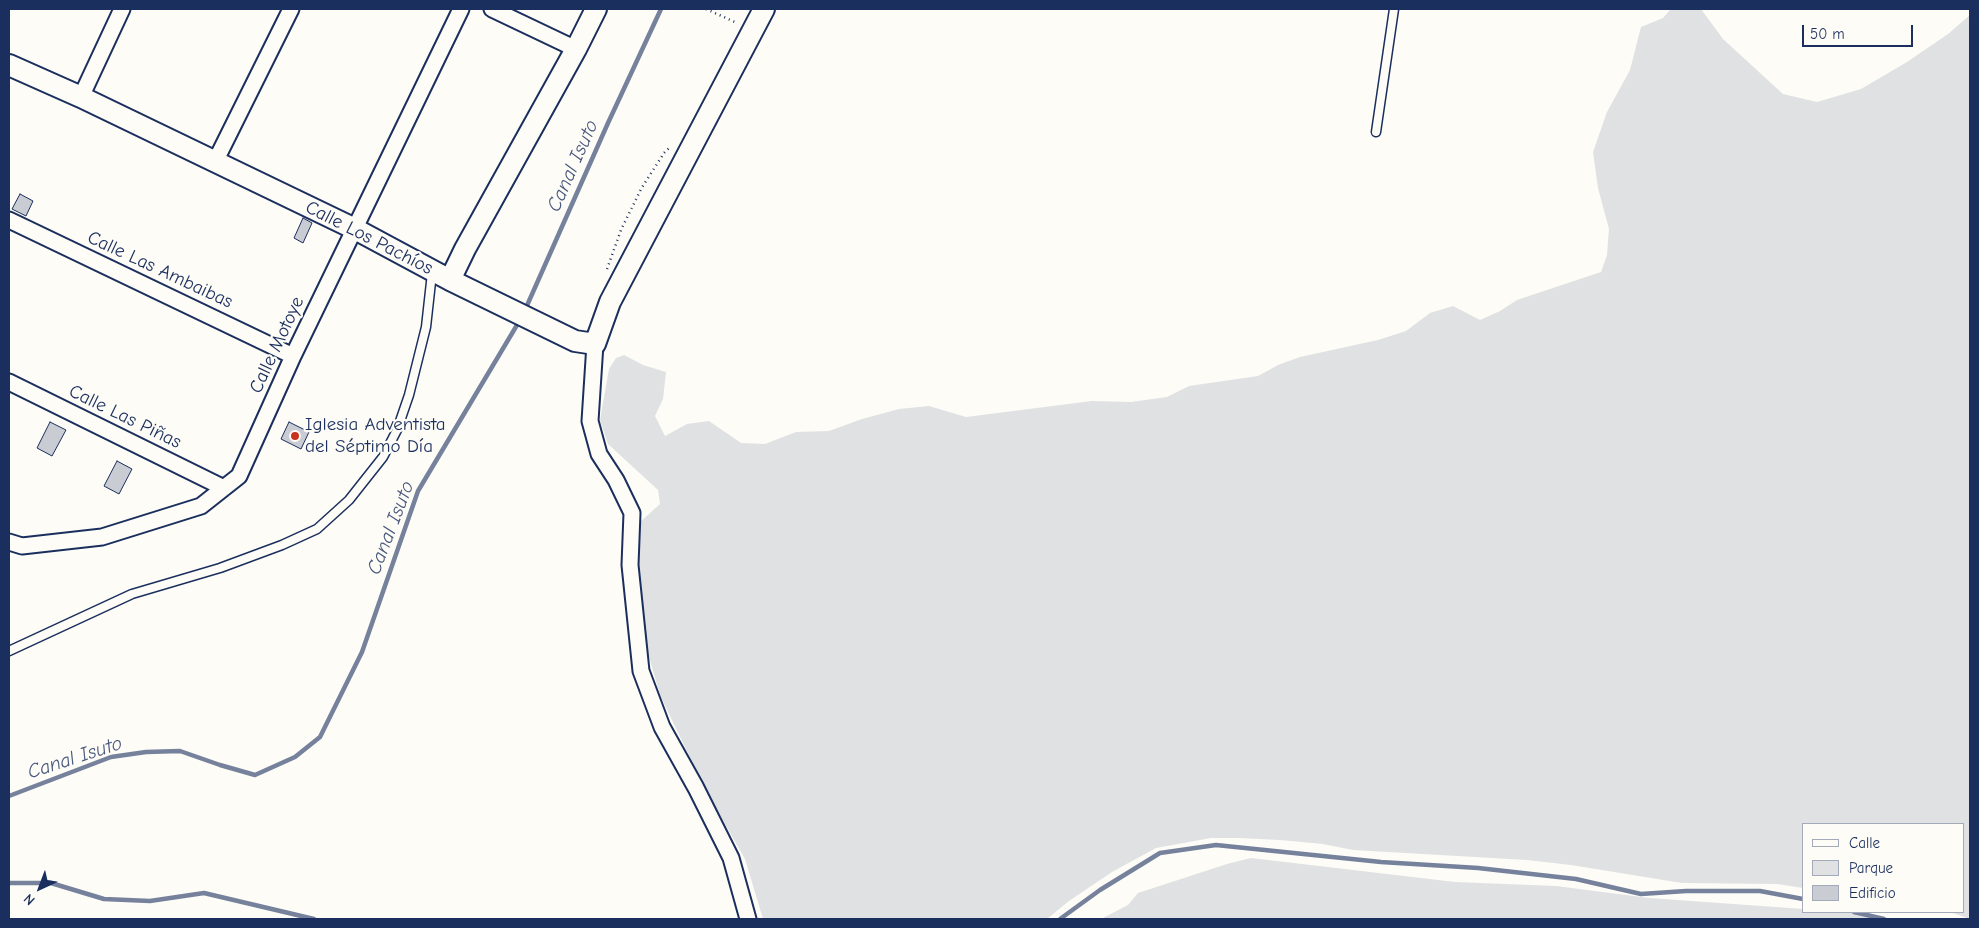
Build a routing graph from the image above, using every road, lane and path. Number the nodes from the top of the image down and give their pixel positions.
1 (122, 9) edge
2 (291, 9) edge
3 (461, 9) edge
4 (492, 9) edge
5 (596, 9) edge
6 (706, 9) edge
7 (764, 9) edge
8 (1394, 9) edge
9 (721, 16) dead end
10 (576, 49) junction
11 (9, 65) edge
12 (81, 97) junction
13 (1376, 132) dead end
14 (215, 162) junction
15 (9, 220) edge
16 (355, 229) junction
17 (441, 275) junction
18 (585, 343) junction
19 (293, 356) junction
20 (9, 382) edge
21 (224, 488) junction
22 (9, 542) edge
23 (9, 651) edge
24 (748, 919) edge

1 - 12 street
2 - 14 street
3 - 16 street, Calle Motoye
4 - 10 street
5 - 10 street, Calle Los Pachíos
6 - 9 path
7 - 18 street
8 - 13 lane
10 - 17 street, Calle Los Pachíos
11 - 12 street, Calle Los Pachíos
12 - 14 street, Calle Los Pachíos
14 - 16 street, Calle Los Pachíos
15 - 19 street, Calle Las Ambaibas
16 - 17 street, Calle Los Pachíos
16 - 19 street, Calle Motoye
17 - 18 street
17 - 23 lane
18 - 24 street
19 - 21 street, Calle Motoye
20 - 21 street, Calle Las Piñas
21 - 22 street, Calle Motoye

